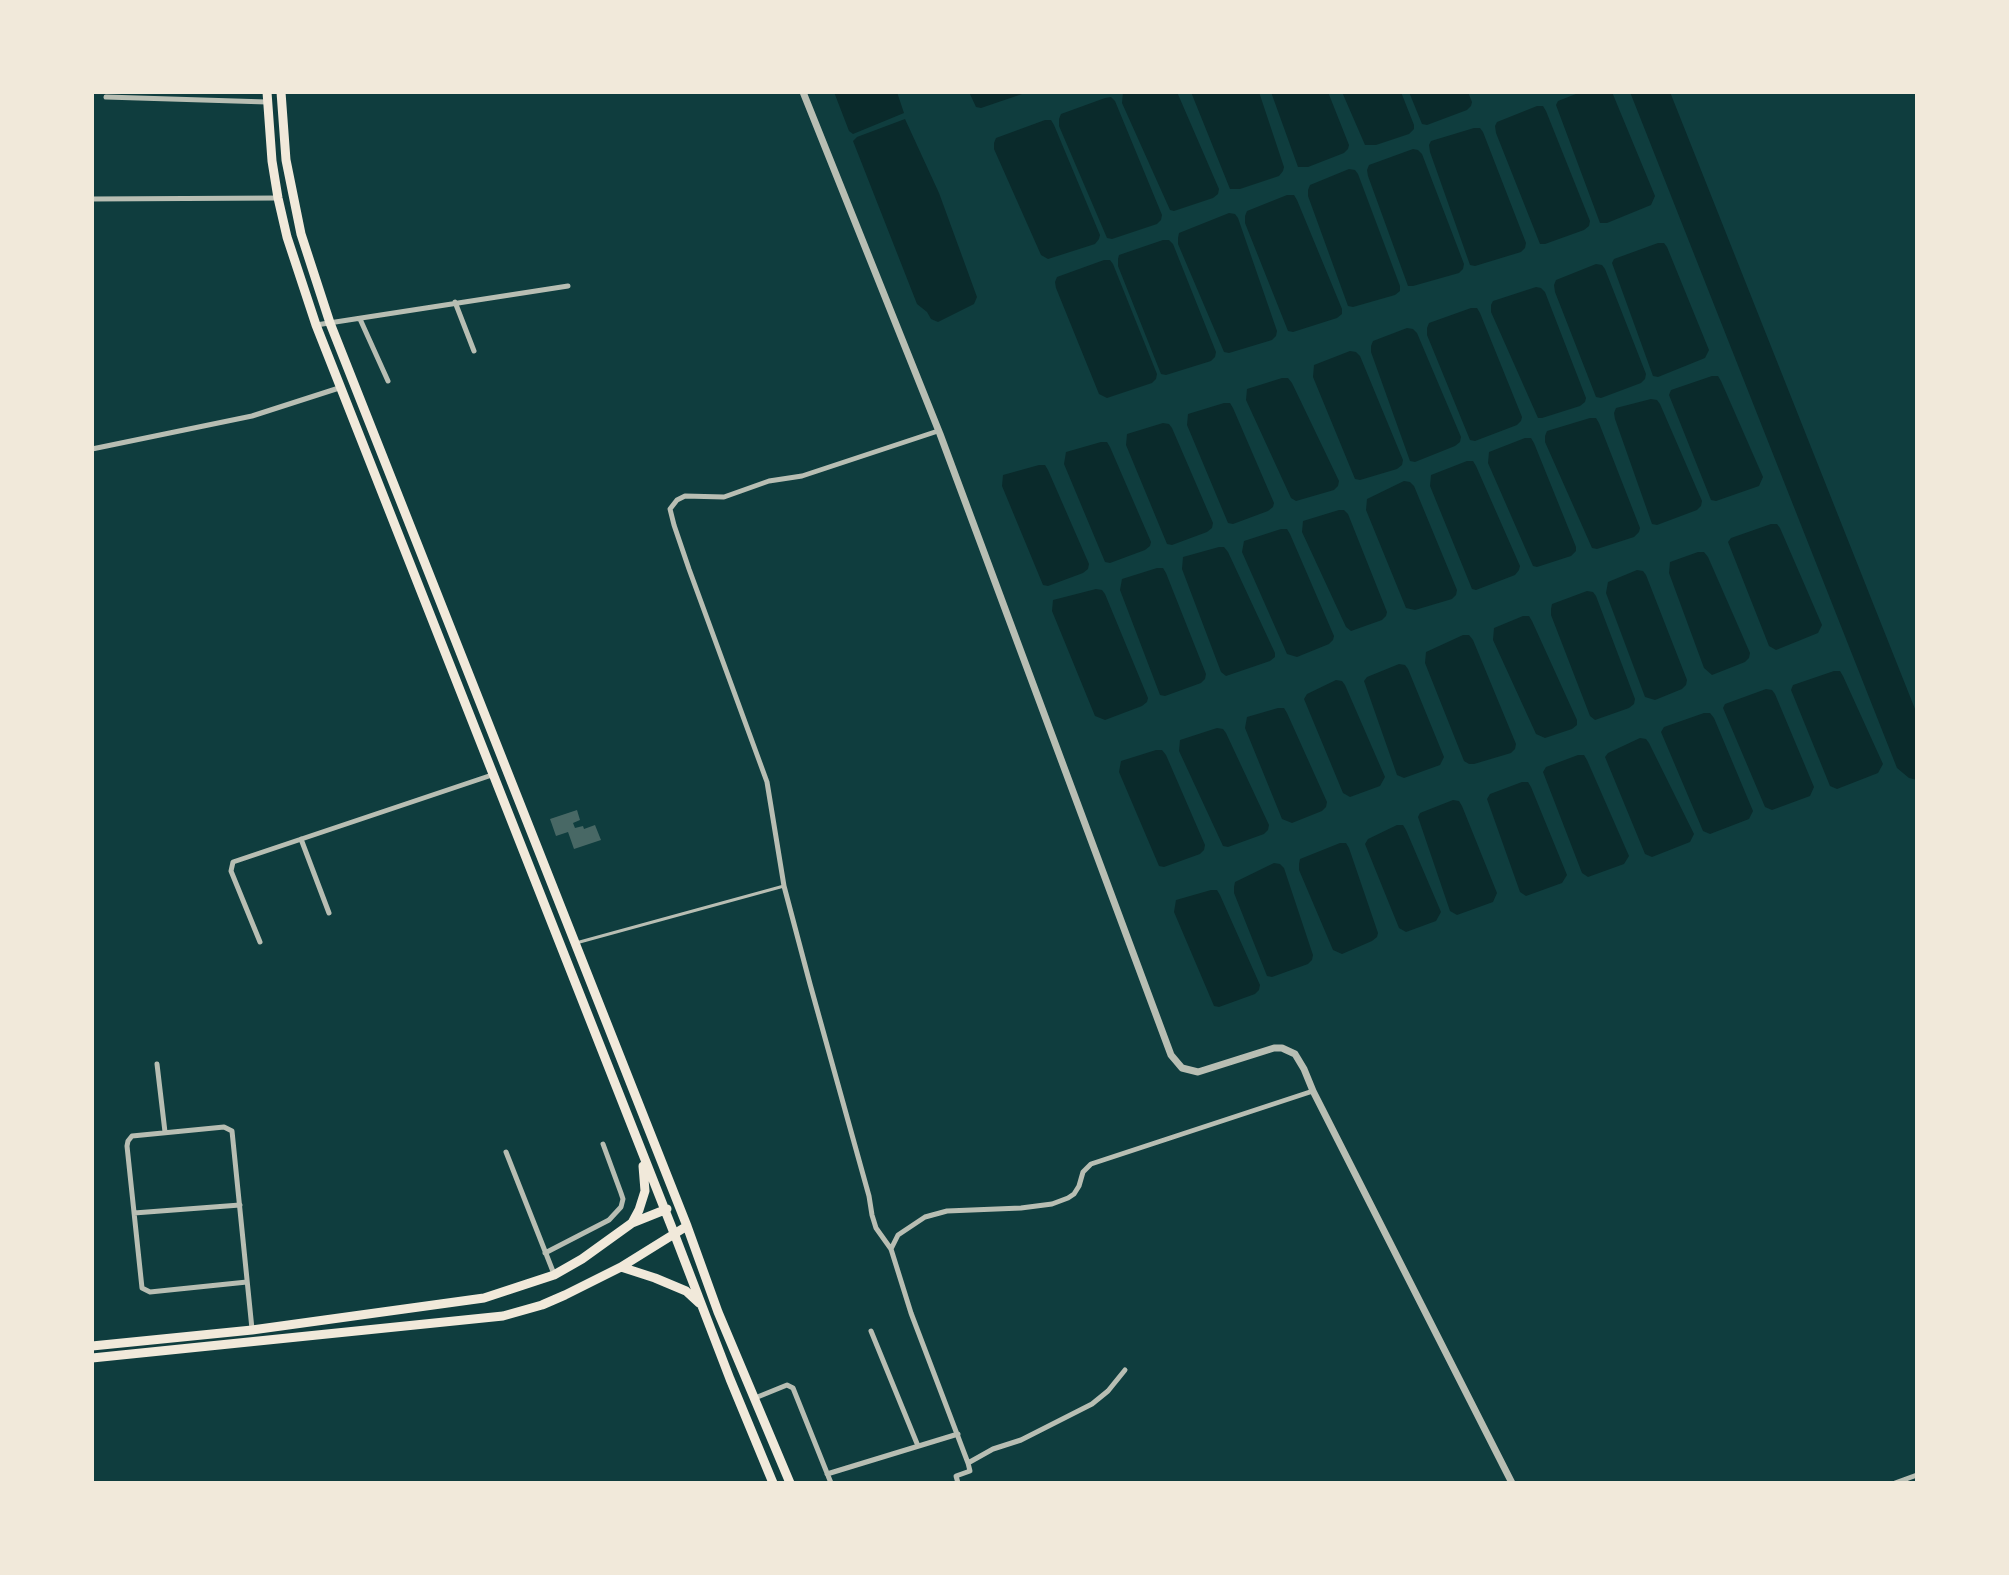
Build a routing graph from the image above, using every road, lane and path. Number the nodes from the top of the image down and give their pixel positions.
1 (281, 92) edge
2 (803, 92) edge
3 (106, 97) dead end
4 (268, 97) edge
5 (278, 198) junction
6 (92, 199) edge
7 (568, 286) dead end
8 (455, 302) junction
9 (360, 319) junction
10 (330, 323) junction
11 (316, 325) junction
12 (474, 351) dead end
13 (388, 381) dead end
14 (339, 388) junction
15 (938, 431) junction
16 (92, 449) edge
17 (493, 774) junction
18 (301, 838) junction
19 (784, 886) junction
20 (329, 913) dead end
21 (260, 942) dead end
22 (575, 943) junction
23 (157, 1064) dead end
24 (1313, 1091) junction
25 (165, 1132) junction
26 (603, 1144) dead end
27 (641, 1150) junction
28 (506, 1152) dead end
29 (676, 1201) junction
30 (240, 1205) junction
31 (664, 1210) junction
32 (134, 1213) junction
33 (632, 1223) junction
34 (687, 1226) junction
35 (676, 1238) junction
36 (891, 1249) junction
37 (545, 1253) junction
38 (621, 1267) junction
39 (554, 1275) junction
40 (247, 1282) junction
41 (701, 1306) junction
42 (252, 1330) junction
43 (871, 1331) dead end
44 (92, 1346) edge
45 (92, 1358) edge
46 (1125, 1370) dead end
47 (754, 1399) junction
48 (958, 1434) junction
49 (918, 1446) junction
50 (968, 1463) junction
51 (827, 1474) junction
52 (1917, 1475) edge
53 (773, 1483) edge
54 (790, 1483) edge
55 (831, 1483) edge
56 (958, 1483) edge
57 (1512, 1483) edge
58 (1895, 1483) edge

1 - 10 highway
2 - 15 street
3 - 4 street
4 - 5 highway
5 - 6 street
5 - 11 highway
7 - 8 street
8 - 9 street
8 - 12 street
9 - 10 street
9 - 13 street
10 - 11 street
10 - 22 highway
11 - 14 highway
14 - 16 street
14 - 17 highway
15 - 19 street
15 - 24 street
17 - 18 street
17 - 27 highway
18 - 20 street
18 - 21 street
19 - 22 lane
19 - 36 street
22 - 29 highway
23 - 25 street
24 - 36 street
24 - 57 street
25 - 30 street
25 - 32 street
26 - 37 street
27 - 31 highway
27 - 33 highway
28 - 37 street
29 - 31 highway
29 - 34 highway
30 - 32 street
30 - 40 street
31 - 33 highway
31 - 35 highway
32 - 40 street
33 - 39 highway
34 - 35 highway
34 - 47 highway
35 - 38 highway
35 - 41 highway
36 - 48 street
37 - 39 street
38 - 41 highway
38 - 45 highway
39 - 42 highway
40 - 42 street
41 - 53 highway
42 - 44 highway
43 - 49 street
46 - 50 street
47 - 51 street
47 - 54 highway
48 - 49 street
48 - 50 street
49 - 51 street
50 - 56 street
51 - 55 street
52 - 58 street

